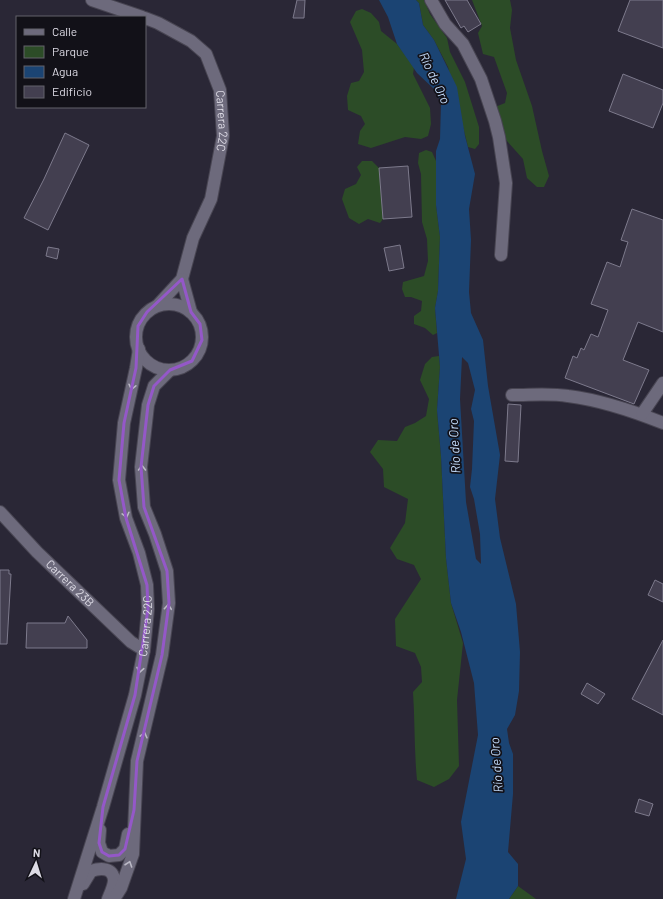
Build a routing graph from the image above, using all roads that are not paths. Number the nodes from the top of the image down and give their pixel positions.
1 (92, 0) edge
2 (430, 0) edge
3 (139, 16) edge
4 (146, 18) edge
5 (502, 255) dead end
6 (182, 279) junction
7 (158, 305) junction
8 (191, 312) junction
9 (139, 349) junction
10 (170, 370) junction
11 (663, 383) edge
12 (512, 395) dead end
13 (642, 414) junction
14 (663, 423) edge
15 (0, 512) edge
16 (144, 650) junction
17 (103, 807) junction
18 (134, 810) junction
19 (74, 899) edge
20 (108, 899) edge
21 (114, 899) edge

1 - 3 street
2 - 5 street
4 - 6 street, Carrera 22C
6 - 7 street, Carrera 22C
6 - 8 street
7 - 8 street
7 - 9 street
8 - 10 street
9 - 10 street
9 -> 16 street, Carrera 22C
18 -> 10 street, Carrera 22C
11 - 13 street
12 - 13 street
13 - 14 street
15 - 16 street, Carrera 23B
16 -> 17 street, Carrera 22C
17 - 18 street
17 - 19 street, Carrera 22C
21 -> 18 street, Carrera 22C
19 - 20 street

